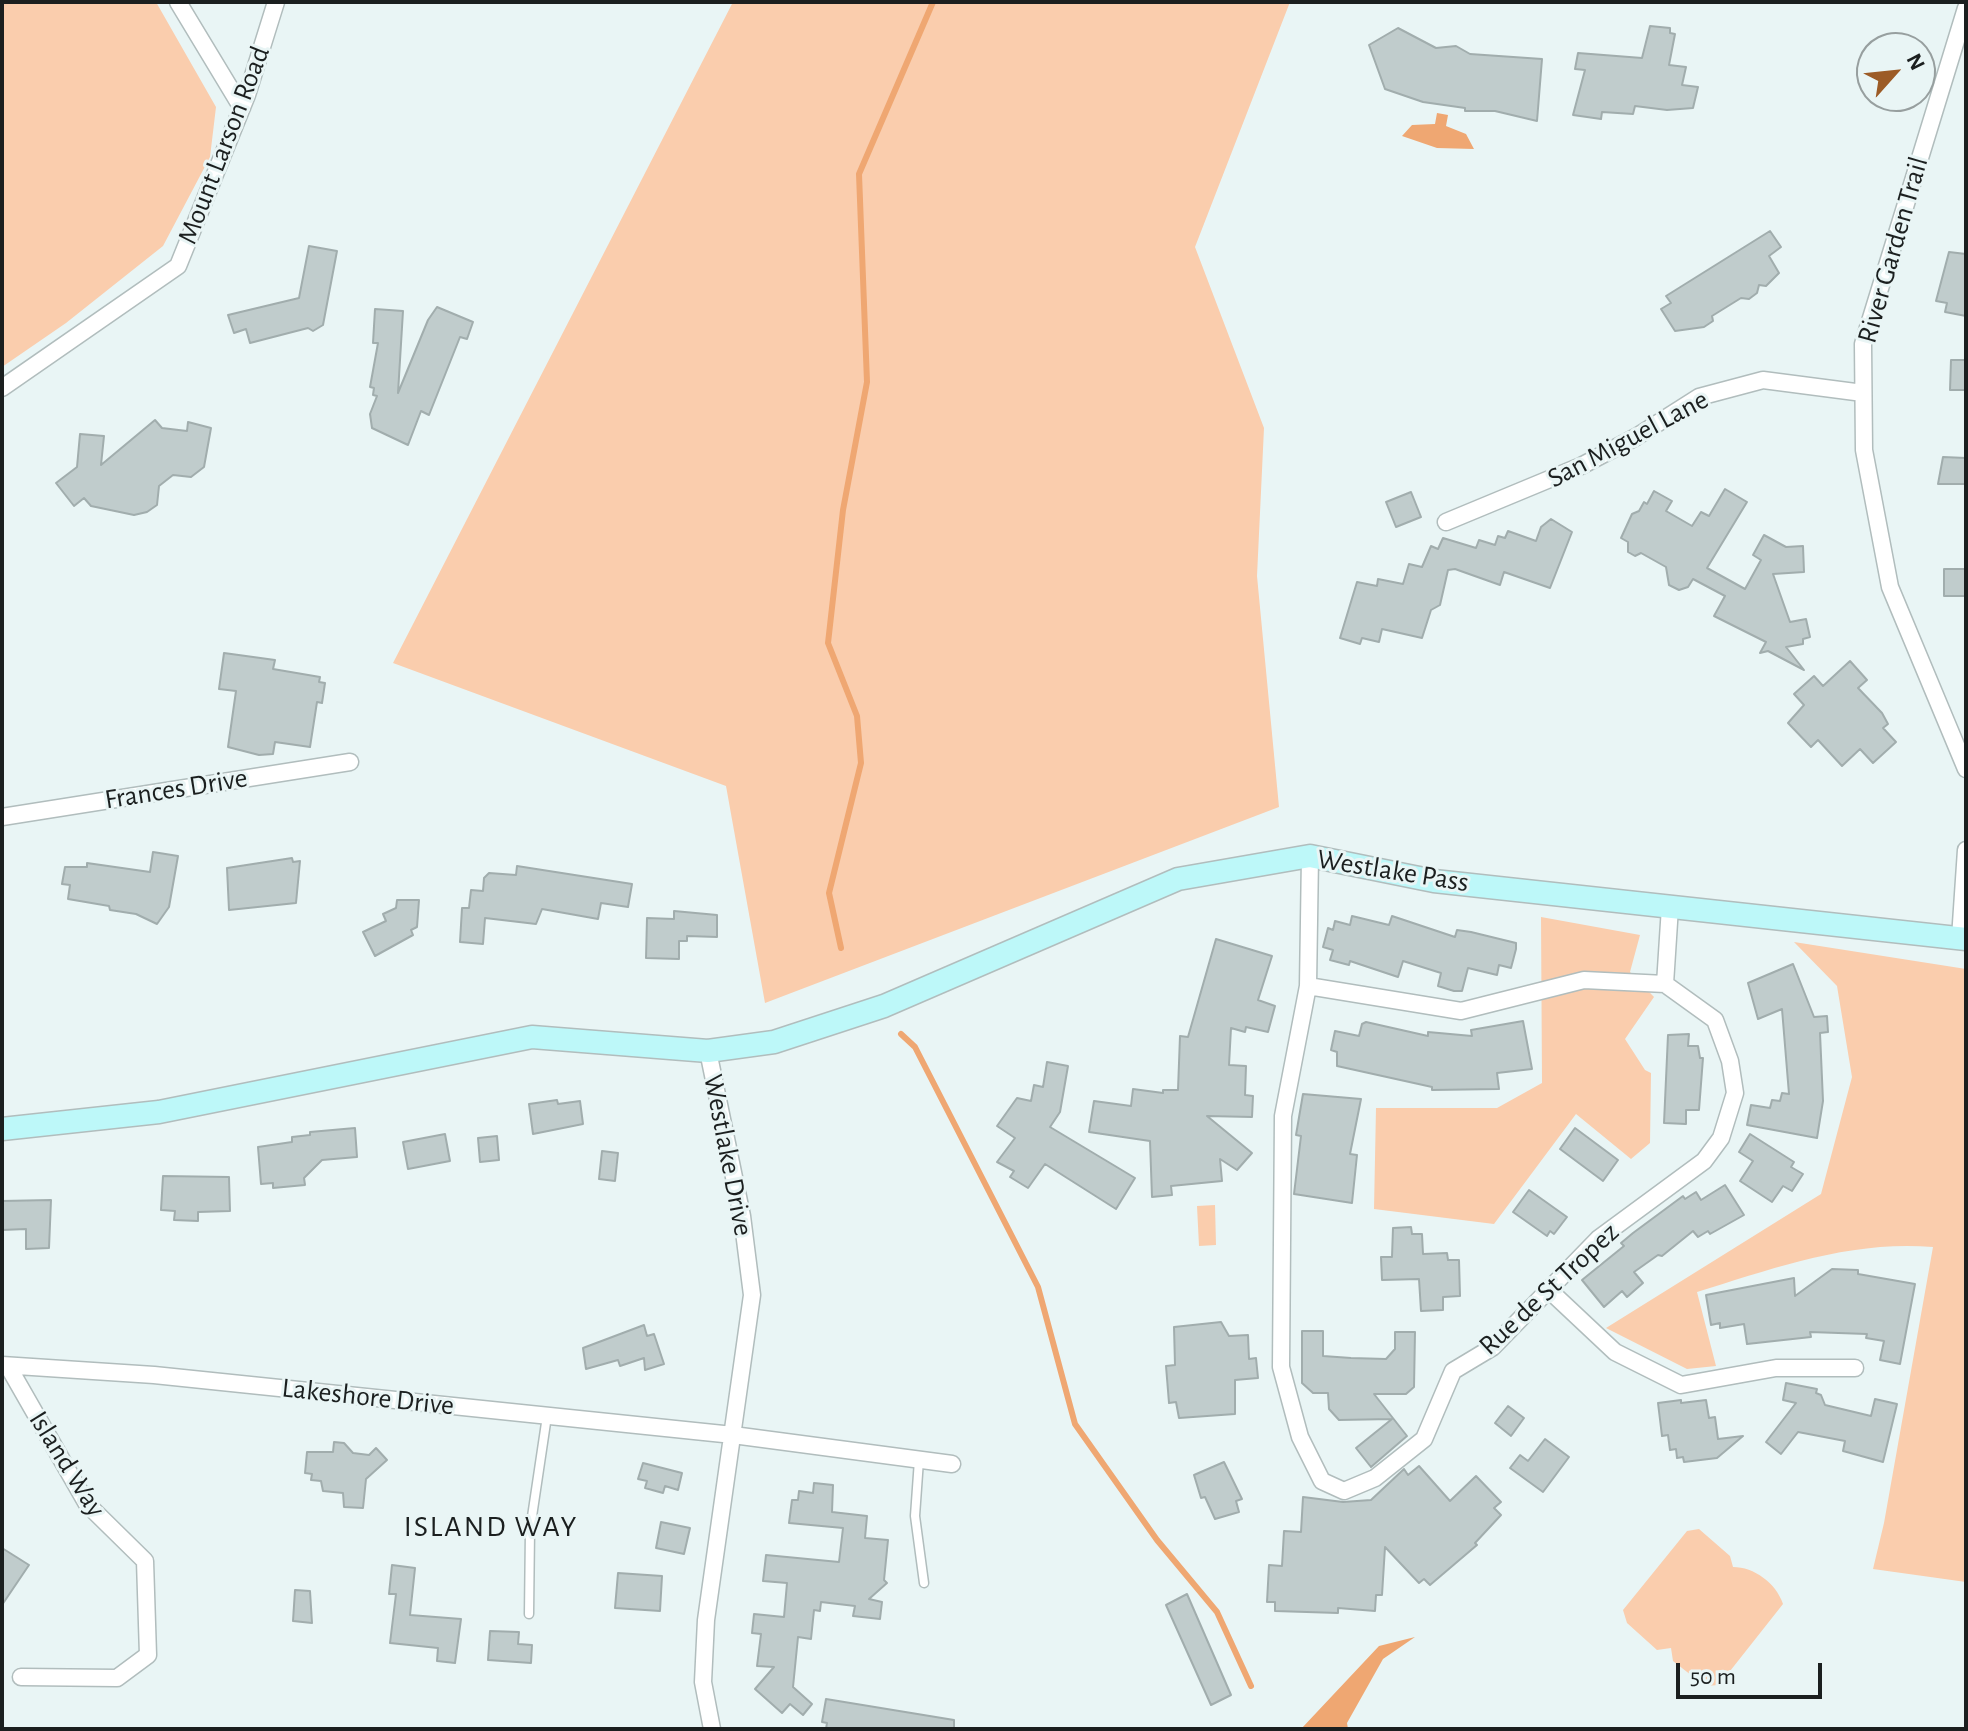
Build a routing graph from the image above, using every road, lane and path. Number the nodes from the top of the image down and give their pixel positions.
1 (178, 2) edge
2 (276, 2) edge
3 (1966, 8) edge
4 (242, 108) junction
5 (2, 388) edge
6 (1863, 393) junction
7 (1446, 522) dead end
8 (350, 762) dead end
9 (1966, 769) edge
10 (2, 817) edge
11 (1966, 850) edge
12 (1310, 856) junction
13 (1670, 907) junction
14 (1963, 938) edge
15 (1665, 984) junction
16 (1308, 986) junction
17 (708, 1051) junction
18 (2, 1129) edge
19 (1549, 1290) junction
20 (5, 1366) edge
21 (1855, 1368) dead end
22 (547, 1416) junction
23 (733, 1435) junction
24 (919, 1460) junction
25 (952, 1464) dead end
26 (924, 1583) dead end
27 (529, 1614) dead end
28 (21, 1677) dead end
29 (712, 1729) edge

1 - 4 street
2 - 4 street, Mount Larson Road
3 - 6 street, River Garden Trail
4 - 5 street, Mount Larson Road
6 - 7 street, San Miguel Lane
6 - 9 street, River Garden Trail
8 - 10 street, Frances Drive
11 - 14 street
12 - 13 street, Westlake Pass
12 - 16 street, Rue de St Tropez
12 - 17 street, Westlake Pass
13 - 14 street, Westlake Pass
13 - 15 street
15 - 16 street
15 - 19 street, Rue de St Tropez
16 - 19 street, Rue de St Tropez
17 - 18 street, Westlake Drive
17 - 23 street, Westlake Drive
19 - 21 street
20 - 22 street, Lakeshore Drive
20 - 28 street, Island Way
22 - 23 street, Lakeshore Drive
22 - 27 lane
23 - 24 street, Lakeshore Drive
23 - 29 street, Westlake Drive
24 - 25 street, Lakeshore Drive
24 - 26 lane

